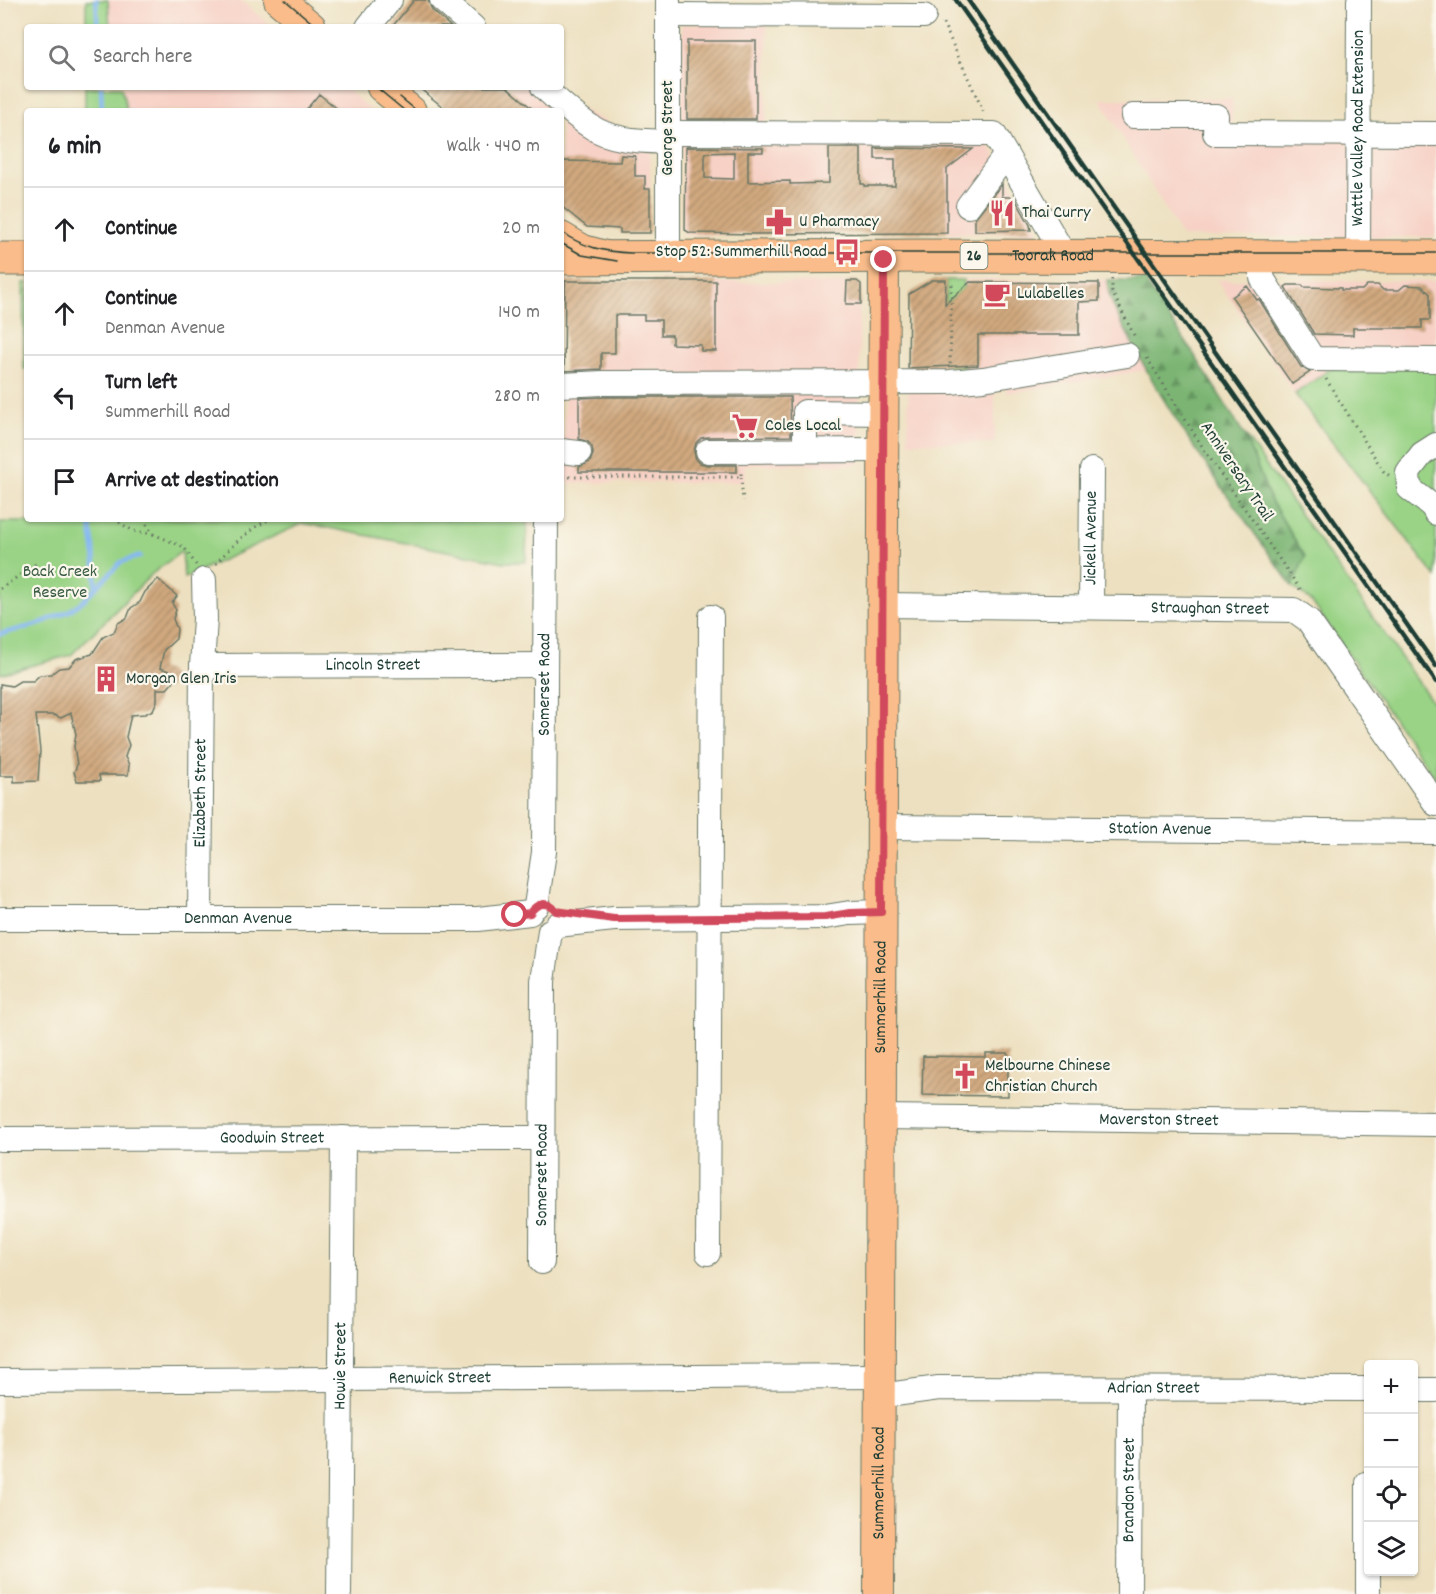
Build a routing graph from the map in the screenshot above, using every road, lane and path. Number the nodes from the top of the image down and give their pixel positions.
1 (279, 0) edge
2 (390, 0) edge
3 (442, 0) edge
4 (1359, 0) edge
5 (668, 8) edge
6 (932, 17) joint
7 (307, 24) edge
8 (370, 24) edge
9 (470, 24) edge
10 (386, 90) edge
11 (547, 90) edge
12 (407, 108) edge
13 (1133, 116) dead end
14 (994, 134) junction
15 (1357, 134) junction
16 (1436, 134) edge
17 (668, 138) junction
18 (1006, 155) junction
19 (968, 206) dead end
20 (564, 239) edge
21 (884, 256) junction
22 (1065, 256) junction
23 (1262, 256) junction
24 (613, 257) junction
25 (668, 257) junction
26 (1359, 257) junction
27 (1436, 257) edge
28 (564, 258) edge
29 (0, 259) edge
30 (24, 259) edge
31 (952, 279) dead end
32 (1135, 353) joint
33 (1313, 359) junction
34 (1436, 360) edge
35 (884, 382) junction
36 (950, 382) junction
37 (567, 396) edge
38 (884, 413) junction
39 (1436, 445) edge
40 (805, 450) junction
41 (884, 450) junction
42 (708, 451) dead end
43 (1092, 470) dead end
44 (741, 477) dead end
45 (1409, 488) junction
46 (743, 501) dead end
47 (1436, 513) edge
48 (119, 522) edge
49 (145, 522) edge
50 (264, 522) edge
51 (546, 522) edge
52 (153, 534) junction
53 (37, 563) dead end
54 (204, 580) junction
55 (0, 589) edge
56 (1307, 600) dead end
57 (883, 604) junction
58 (1091, 607) junction
59 (711, 617) dead end
60 (545, 665) junction
61 (202, 666) junction
62 (1436, 804) edge
63 (882, 827) junction
64 (1436, 832) edge
65 (881, 917) junction
66 (708, 918) junction
67 (0, 919) edge
68 (200, 919) junction
69 (544, 919) junction
70 (881, 1117) junction
71 (1436, 1124) edge
72 (343, 1138) junction
73 (542, 1138) junction
74 (0, 1139) edge
75 (708, 1253) dead end
76 (542, 1262) dead end
77 (340, 1379) junction
78 (0, 1381) edge
79 (880, 1384) junction
80 (1130, 1388) junction
81 (1364, 1389) edge
82 (1418, 1390) edge
83 (1436, 1390) edge
84 (1368, 1522) edge
85 (339, 1594) edge
86 (879, 1594) edge
87 (1129, 1594) edge
88 (1368, 1594) edge

1 - 7 main road
2 - 8 street
3 - 9 street
4 - 15 street, Wattle Valley Road Extension
5 - 6 street
5 - 17 street, George Street
6 - 14 path
10 - 12 main road
11 - 17 street
13 - 15 street
14 - 17 street
14 - 18 street
15 - 16 street
15 - 26 street, Wattle Valley Road Extension
17 - 25 street, George Street
18 - 19 street
18 - 22 street
20 - 24 main road
21 - 22 highway, Toorak Road / 26
21 - 25 highway, Toorak Road / 26
21 - 35 main road, Summerhill Road
22 - 23 highway, Toorak Road / 26
23 - 26 highway, Toorak Road / 26
23 - 33 street
24 - 25 highway, Toorak Road / 26
24 - 28 highway, Toorak Road / 26
26 - 27 highway, Toorak Road / 26
29 - 30 highway
31 - 36 path
32 - 36 street
32 - 56 path, Anniversary Trail
33 - 34 street
33 - 45 path
35 - 36 street
35 - 37 street
35 - 38 main road, Summerhill Road
38 - 40 street
38 - 41 main road, Summerhill Road
39 - 45 street
40 - 41 street
40 - 42 street
41 - 57 main road, Summerhill Road
43 - 58 street, Jickell Avenue
44 - 46 path
45 - 47 street
48 - 52 path
49 - 52 path
50 - 54 path
51 - 60 street, Somerset Road
52 - 54 path
53 - 55 path
54 - 61 street, Elizabeth Street
57 - 58 street, Straughan Street
57 - 63 main road, Summerhill Road
58 - 62 street, Straughan Street
59 - 66 street
60 - 61 street, Lincoln Street
60 - 69 street, Somerset Road
61 - 68 street, Elizabeth Street
63 - 64 street, Station Avenue
63 - 65 main road, Summerhill Road
65 - 66 street, Denman Avenue
65 - 70 main road, Summerhill Road
66 - 69 street, Denman Avenue
66 - 75 street
67 - 68 street, Denman Avenue
68 - 69 street, Denman Avenue
69 - 73 street, Somerset Road
70 - 71 street, Maverston Street
70 - 79 main road, Summerhill Road
72 - 73 street, Goodwin Street
72 - 74 street, Goodwin Street
72 - 77 street, Howie Street
73 - 76 street, Somerset Road
77 - 78 street, Renwick Street
77 - 79 street, Renwick Street
77 - 85 street, Howie Street
79 - 80 street, Adrian Street
79 - 86 main road, Summerhill Road
80 - 81 street, Adrian Street
80 - 87 street, Brandon Street
82 - 83 street
84 - 88 street

